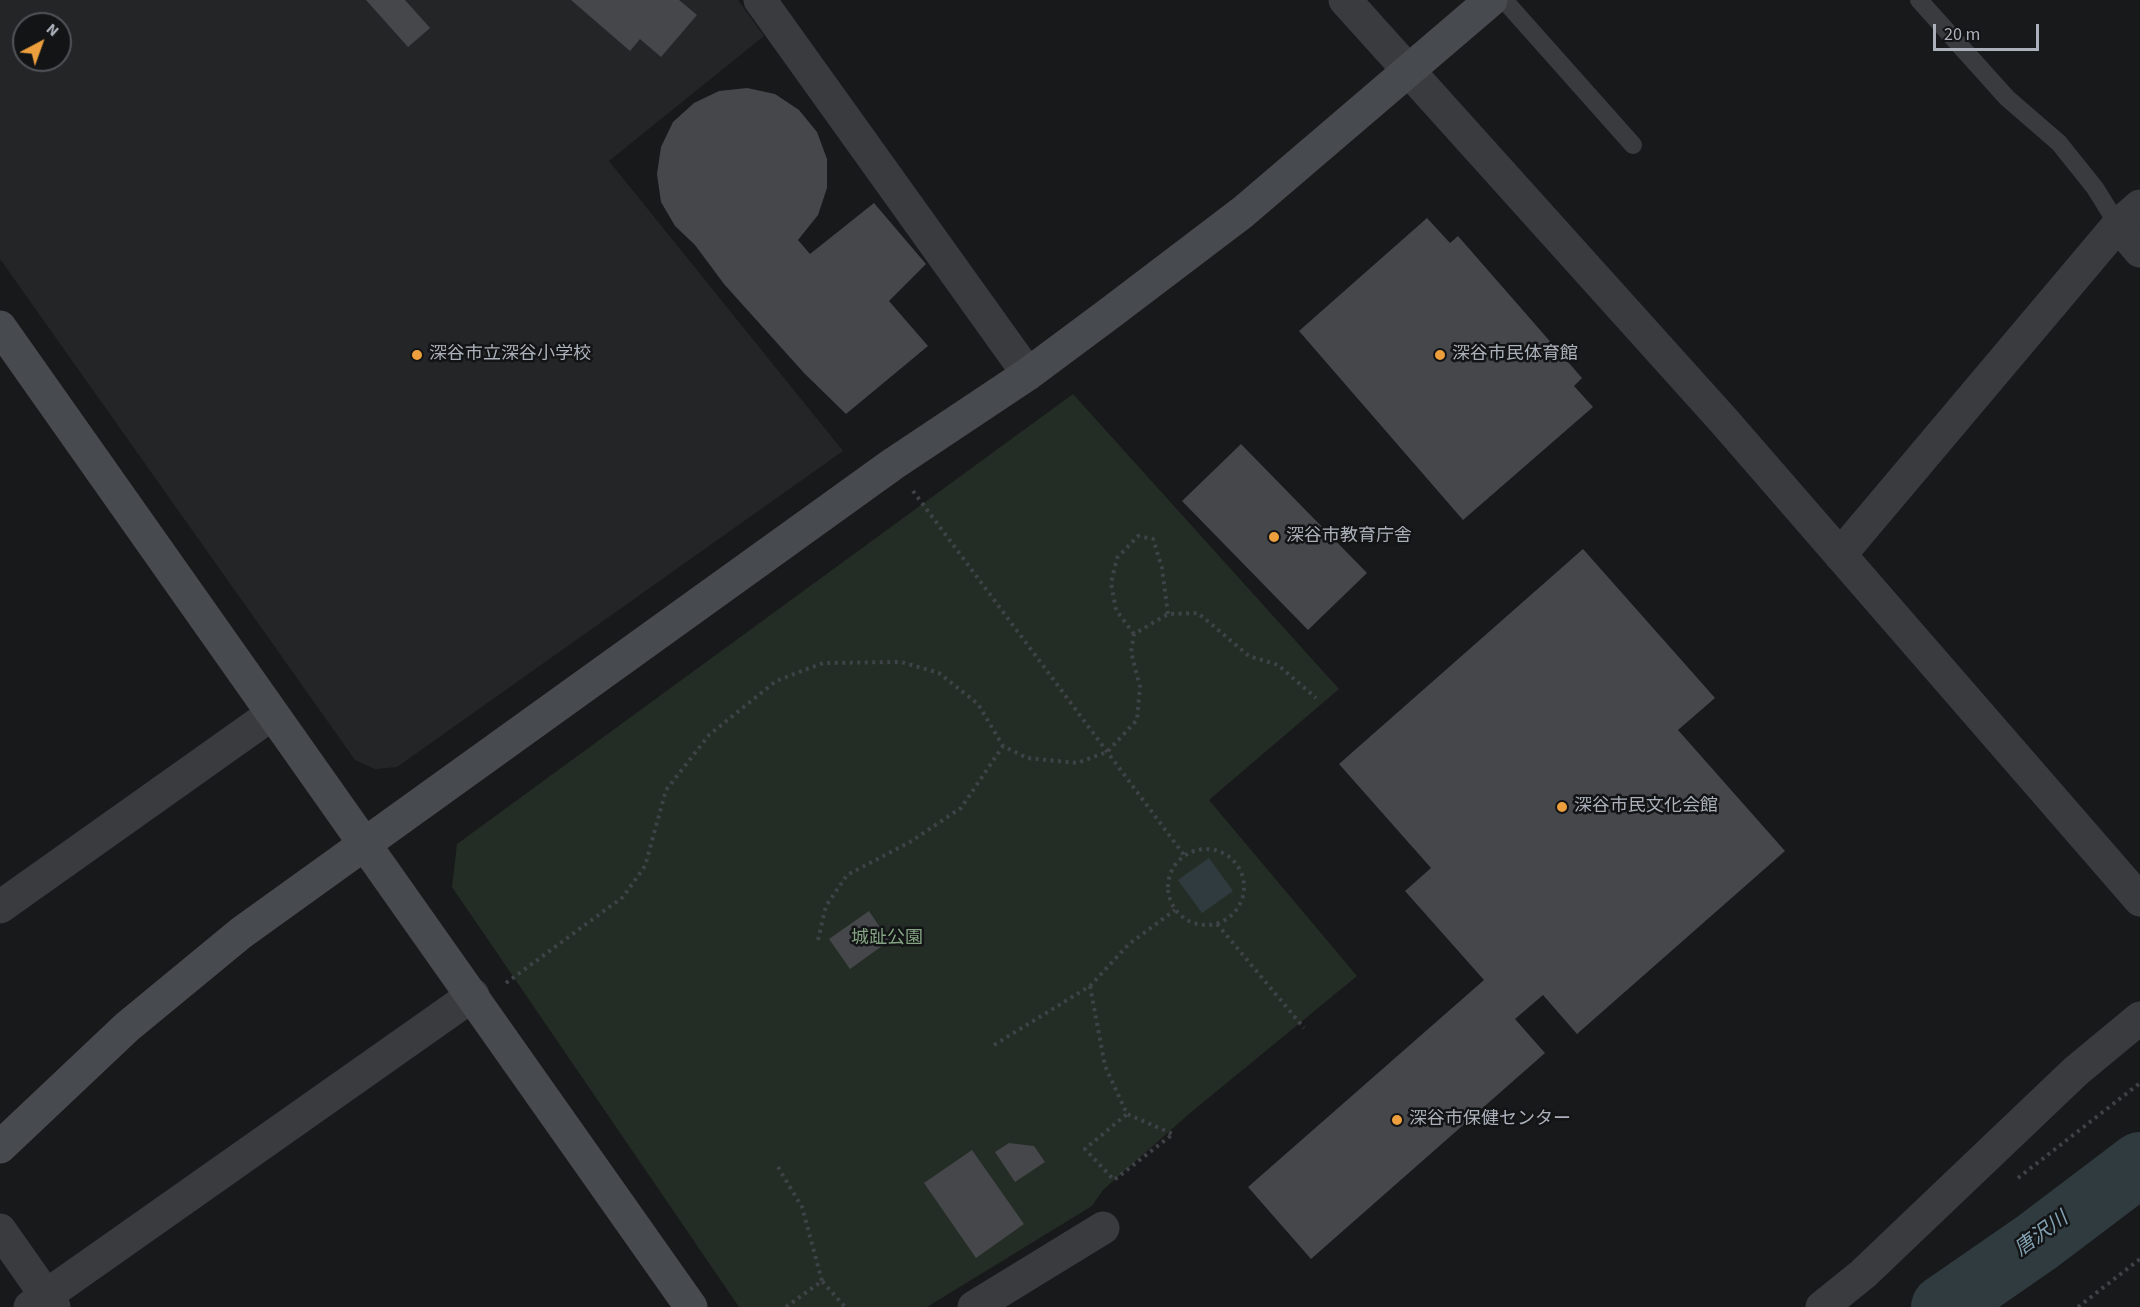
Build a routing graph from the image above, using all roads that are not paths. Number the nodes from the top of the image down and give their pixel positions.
1 (760, 0) edge
2 (1346, 0) edge
3 (1491, 0) edge
4 (1504, 0) edge
5 (1919, 0) edge
6 (1408, 72) junction
7 (1633, 145) dead end
8 (2129, 215) edge
9 (2140, 250) edge
10 (4, 342) edge
11 (1028, 374) junction
12 (1840, 555) junction
13 (272, 714) junction
14 (364, 844) junction
15 (2140, 900) edge
16 (0, 907) edge
17 (476, 999) junction
18 (2140, 1018) edge
19 (0, 1147) edge
20 (1103, 1228) dead end
21 (0, 1230) edge
22 (44, 1303) edge
23 (692, 1307) edge
24 (974, 1307) edge
25 (1822, 1307) edge

1 - 11 street
2 - 6 street
3 - 6 street
4 - 7 lane
5 - 8 lane
6 - 11 street
6 - 12 street
8 - 9 street
8 - 12 street
10 - 13 street
11 - 14 street
12 - 15 street
13 - 14 street
13 - 16 street
14 - 17 street
14 - 19 street
17 - 22 street
17 - 23 street
18 - 25 street
20 - 24 street
21 - 22 street

